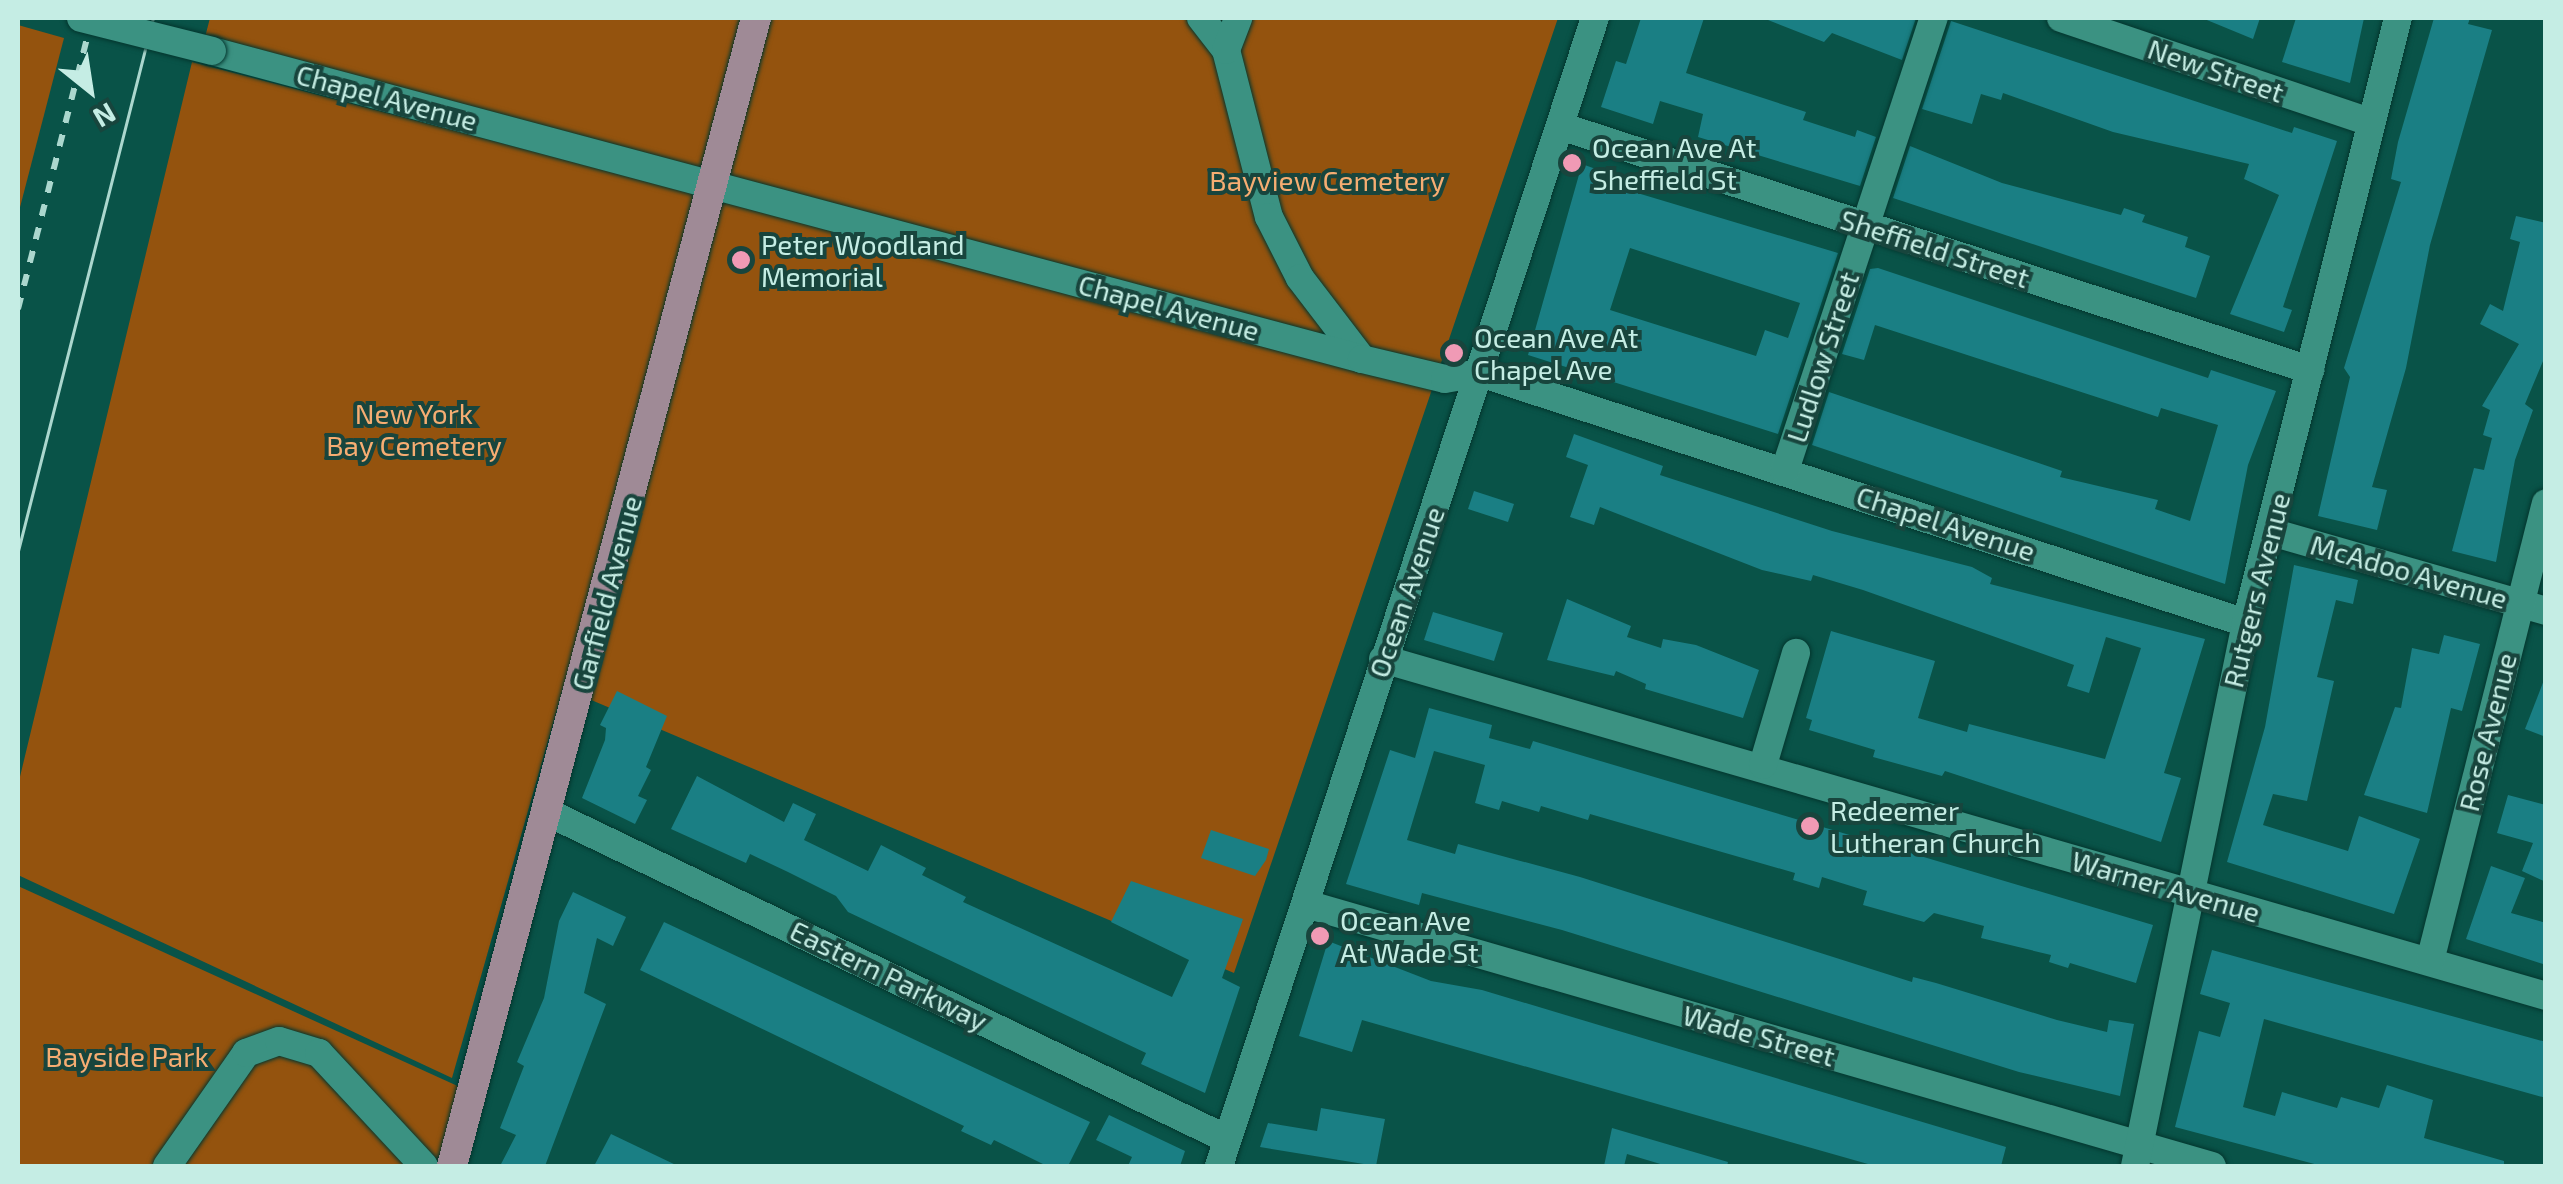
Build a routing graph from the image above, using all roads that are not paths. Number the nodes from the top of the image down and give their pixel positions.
1 (80, 18) edge
2 (756, 18) edge
3 (1201, 18) edge
4 (1238, 18) edge
5 (1595, 18) edge
6 (1934, 18) edge
7 (2062, 18) edge
8 (2398, 18) edge
9 (1226, 50) junction
10 (2370, 122) junction
11 (1560, 126) junction
12 (712, 184) junction
13 (1865, 226) junction
14 (1362, 360) junction
15 (2310, 370) junction
16 (1480, 373) junction
17 (1786, 470) junction
18 (2546, 503) edge
19 (2271, 532) junction
20 (2533, 607) edge
21 (2246, 623) junction
22 (1796, 653) dead end
23 (1383, 658) junction
24 (1763, 765) junction
25 (550, 813) junction
26 (2187, 894) junction
27 (1306, 904) junction
28 (2430, 961) junction
29 (2546, 996) edge
30 (1228, 1139) junction
31 (2137, 1156) edge
32 (167, 1166) edge
33 (424, 1166) edge
34 (452, 1166) edge
35 (1219, 1166) edge
36 (2212, 1166) edge

1 - 12 street, Chapel Avenue, bridge
2 - 12 main road, Garfield Avenue
3 - 9 street
4 - 9 street
5 - 11 street, Ocean Avenue
6 - 13 street, Ludlow Street
7 - 10 street, New Street
8 - 10 street, Rutgers Avenue
9 - 14 street
10 - 15 street, Rutgers Avenue
11 - 13 street, Sheffield Street
11 - 16 street, Ocean Avenue
12 - 14 street, Chapel Avenue
12 - 25 main road, Garfield Avenue
13 - 15 street, Sheffield Street
13 - 17 street, Ludlow Street
14 - 16 street, Chapel Avenue
15 - 19 street, Rutgers Avenue
16 - 17 street, Chapel Avenue
16 - 23 street, Ocean Avenue
17 - 21 street, Chapel Avenue
18 - 20 street, Rose Avenue
19 - 20 street, McAdoo Avenue
19 - 21 street, Rutgers Avenue
20 - 28 street, Rose Avenue
21 - 26 street, Rutgers Avenue
22 - 24 street
23 - 24 street, Warner Avenue
23 - 27 street, Ocean Avenue
24 - 26 street, Warner Avenue
25 - 30 street, Eastern Parkway
25 - 34 main road, Garfield Avenue
26 - 28 street, Warner Avenue
26 - 31 street, Rutgers Avenue
27 - 30 street, Ocean Avenue
27 - 31 street, Wade Street
28 - 29 street, Warner Avenue
30 - 35 street, Ocean Avenue
31 - 36 street, Wade Street
32 - 33 street

